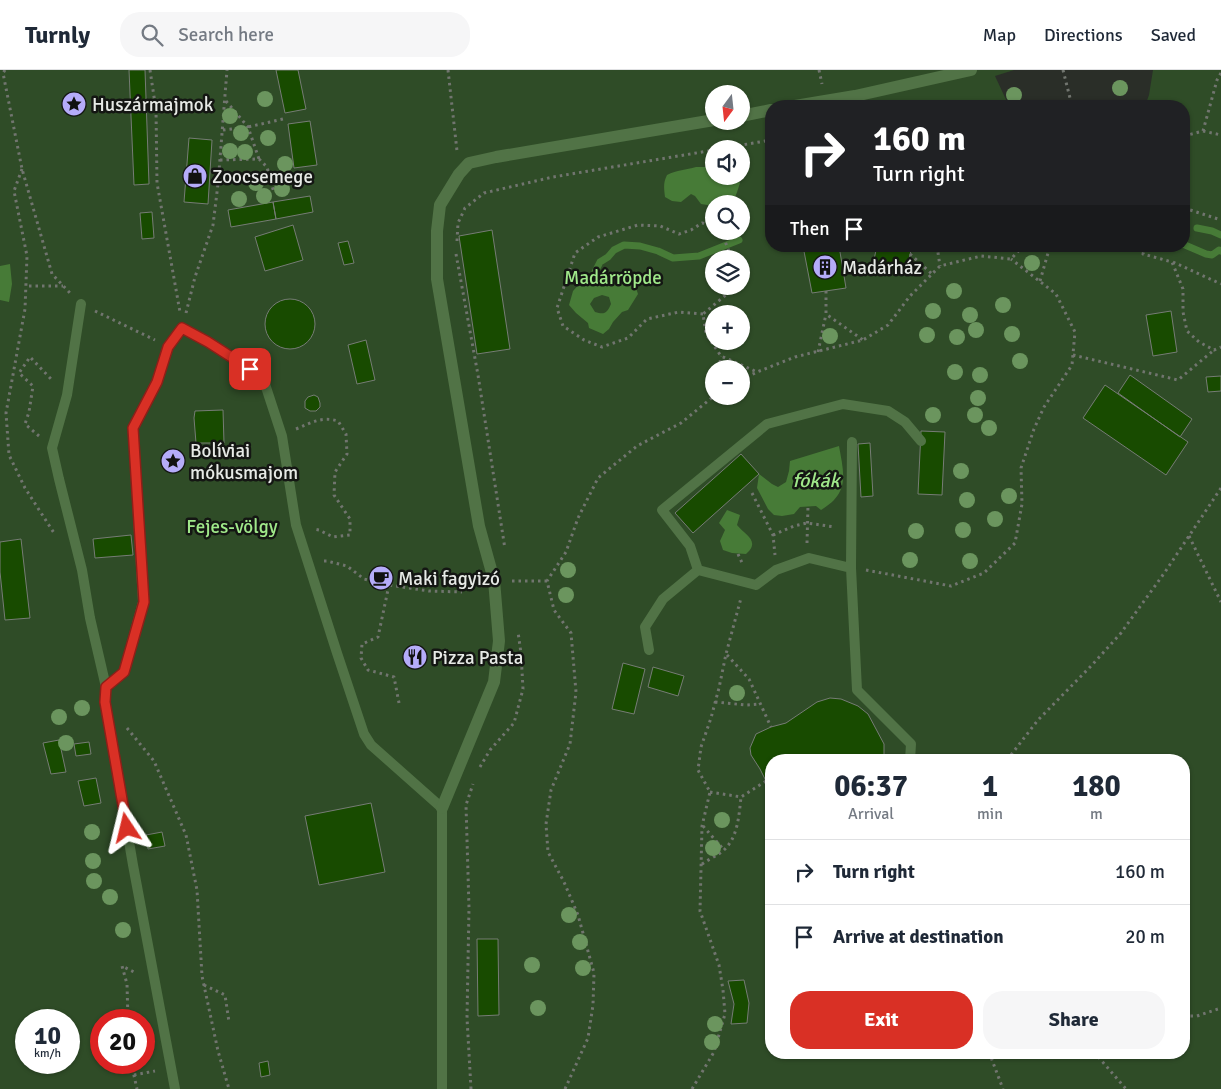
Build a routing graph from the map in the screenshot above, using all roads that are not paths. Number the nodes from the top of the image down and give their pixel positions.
1 (971, 70) edge
2 (831, 100) edge
3 (765, 111) edge
4 (750, 114) edge
5 (705, 122) edge
6 (81, 304) road end
7 (920, 441) dead end
8 (852, 442) dead end
9 (851, 568) junction
10 (698, 570) junction
11 (649, 650) dead end
12 (106, 687) junction
13 (910, 754) edge
14 (442, 808) junction
15 (174, 1089) edge
16 (442, 1089) edge

1 - 2 street
3 - 4 street
5 - 14 street
6 - 12 lane
7 - 10 lane
8 - 9 lane
9 - 10 lane
9 - 13 lane
10 - 11 lane
12 - 14 lane
12 - 15 lane
14 - 16 lane

